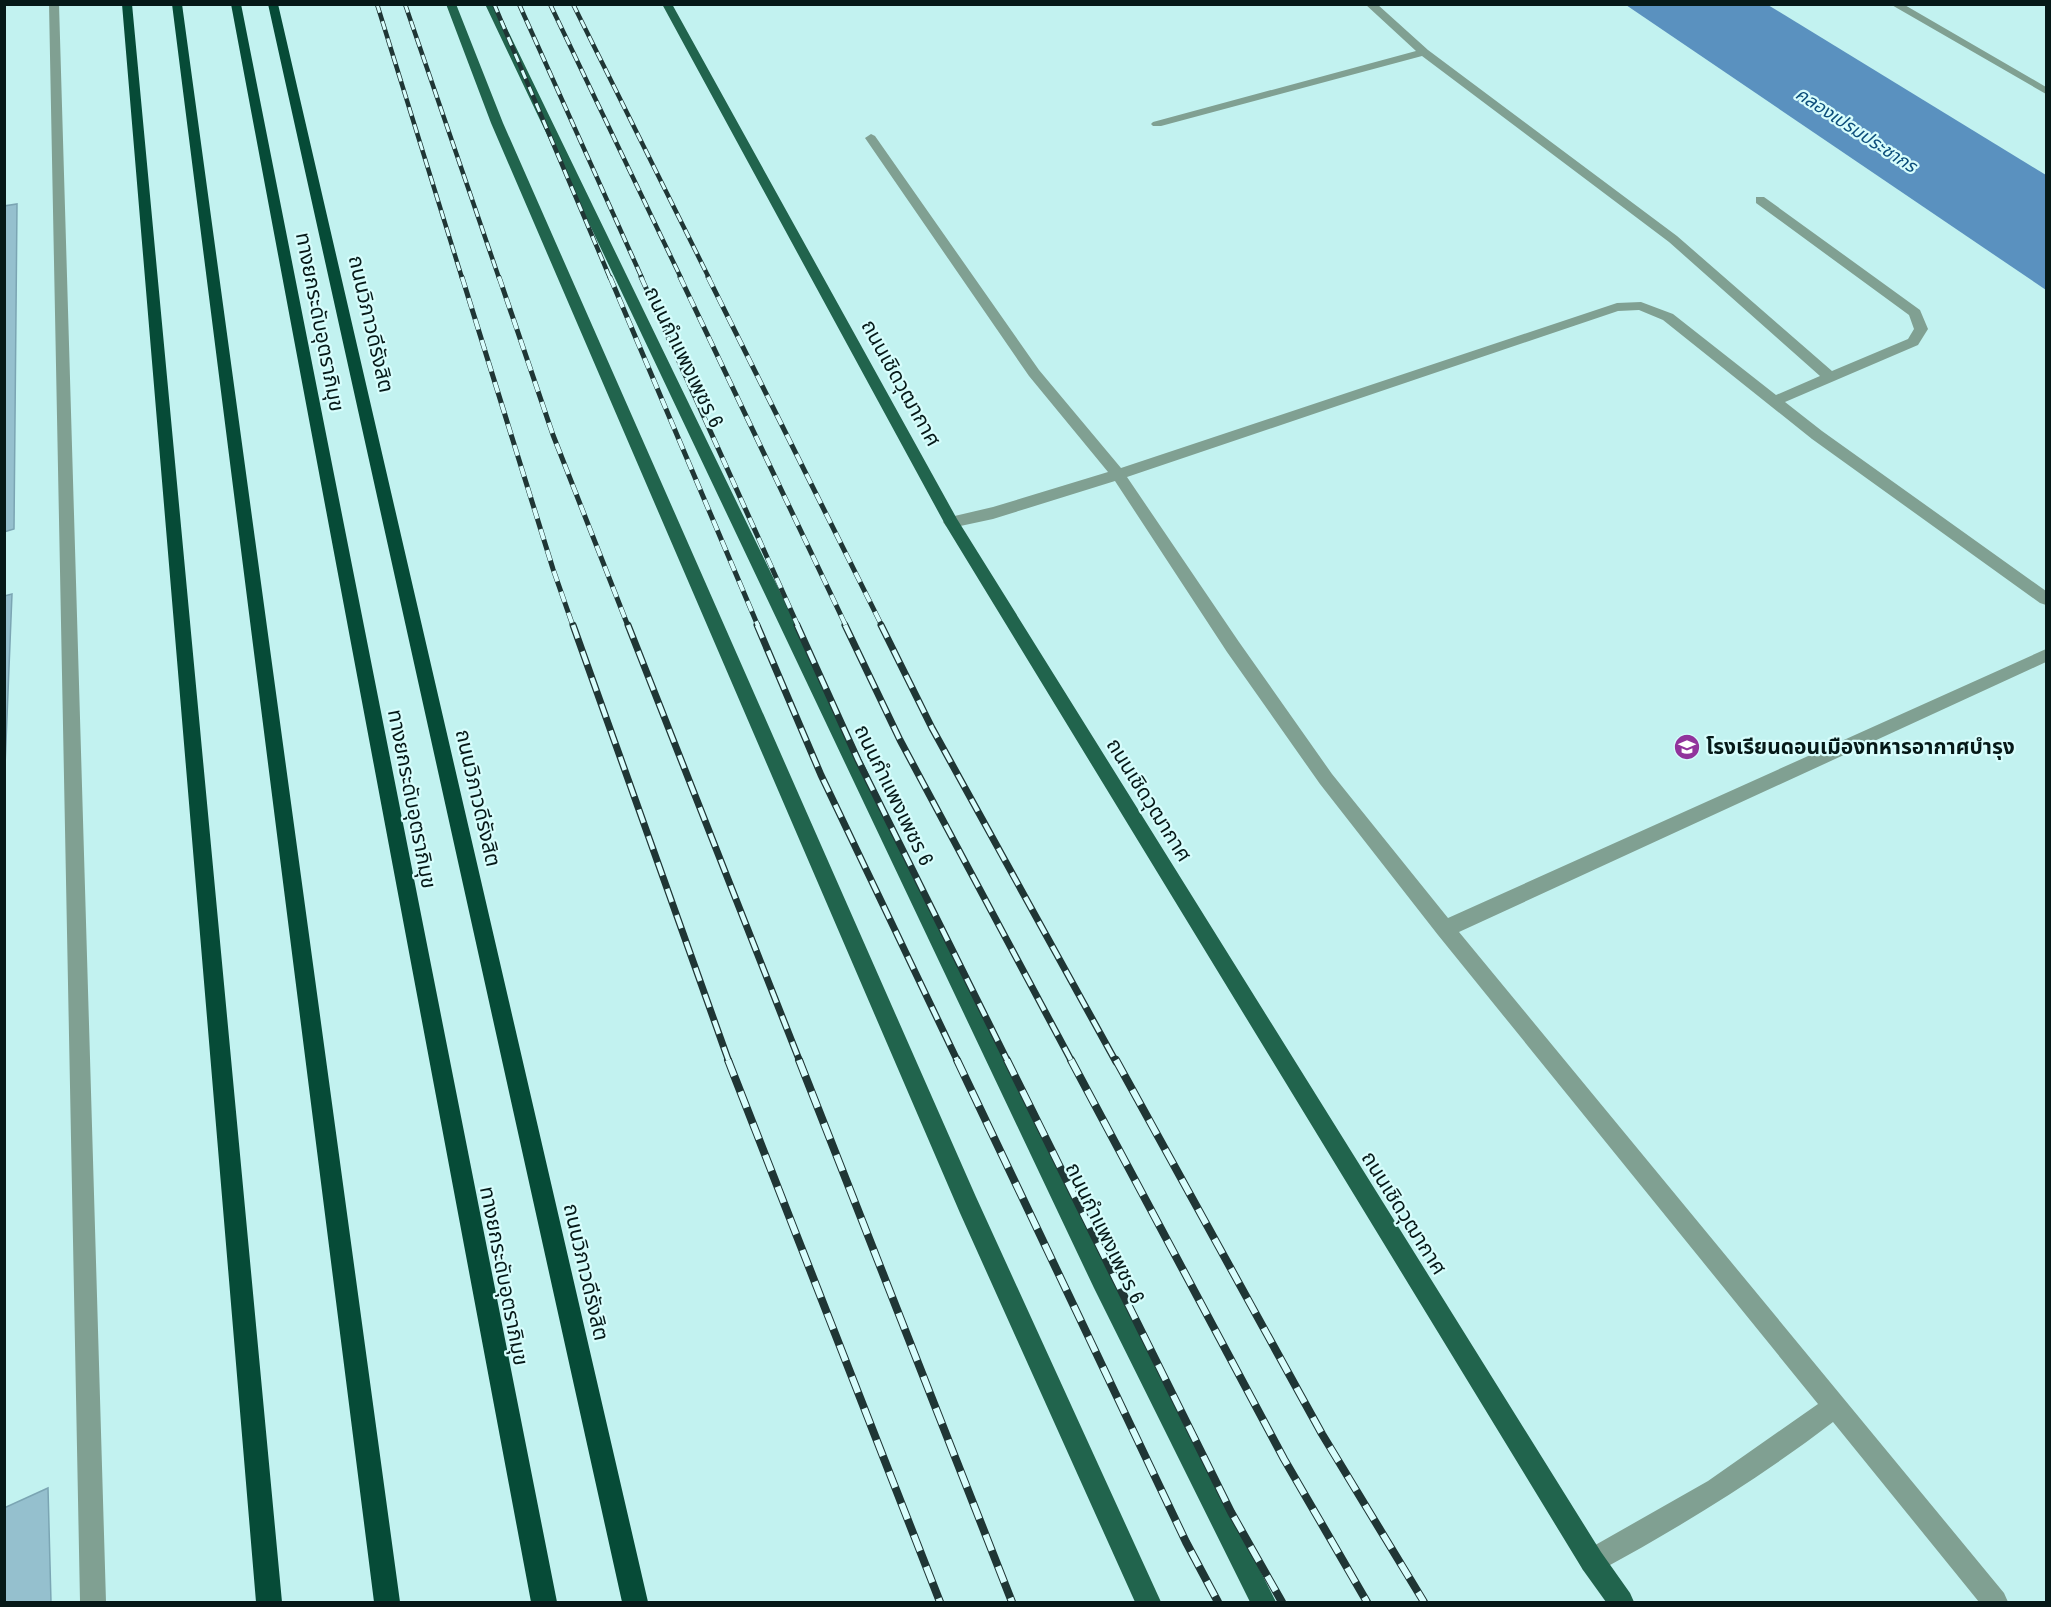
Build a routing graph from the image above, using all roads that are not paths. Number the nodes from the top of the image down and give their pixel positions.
1 (54, 4) edge
2 (128, 4) edge
3 (177, 4) edge
4 (236, 4) edge
5 (273, 4) edge
6 (452, 4) edge
7 (490, 4) edge
8 (667, 4) edge
9 (1370, 4) edge
10 (1895, 4) edge
11 (1424, 52) junction
12 (2046, 91) edge
13 (1156, 124) dead end
14 (871, 138) dead end
15 (1760, 200) dead end
16 (1830, 377) junction
17 (1776, 401) junction
18 (1117, 473) junction
19 (951, 522) junction
20 (2046, 599) edge
21 (2046, 655) edge
22 (1445, 929) junction
23 (1834, 1407) junction
24 (1592, 1561) junction
25 (93, 1602) edge
26 (269, 1602) edge
27 (387, 1602) edge
28 (544, 1602) edge
29 (635, 1602) edge
30 (1148, 1602) edge
31 (1263, 1602) edge
32 (1621, 1602) edge
33 (1995, 1602) edge

1 - 25 street
2 - 26 highway
3 - 27 highway
4 - 28 highway, ทางยกระดับอุตราภิมุข
5 - 29 highway, ถนนวิภาวดีรังสิต
6 - 30 main road
7 - 31 main road, ถนนกำแพงเพชร 6
8 - 19 main road, ถนนเชิดวุฒากาศ
9 - 11 street
10 - 12 street
11 - 13 street
11 - 16 street
14 - 18 street
15 - 16 street
16 - 17 street
17 - 18 street
17 - 20 street
18 - 19 street
18 - 22 street
19 - 24 main road, ถนนเชิดวุฒากาศ
21 - 22 street
22 - 23 street
23 - 24 street
23 - 33 street
24 - 32 main road, ถนนเชิดวุฒากาศ

